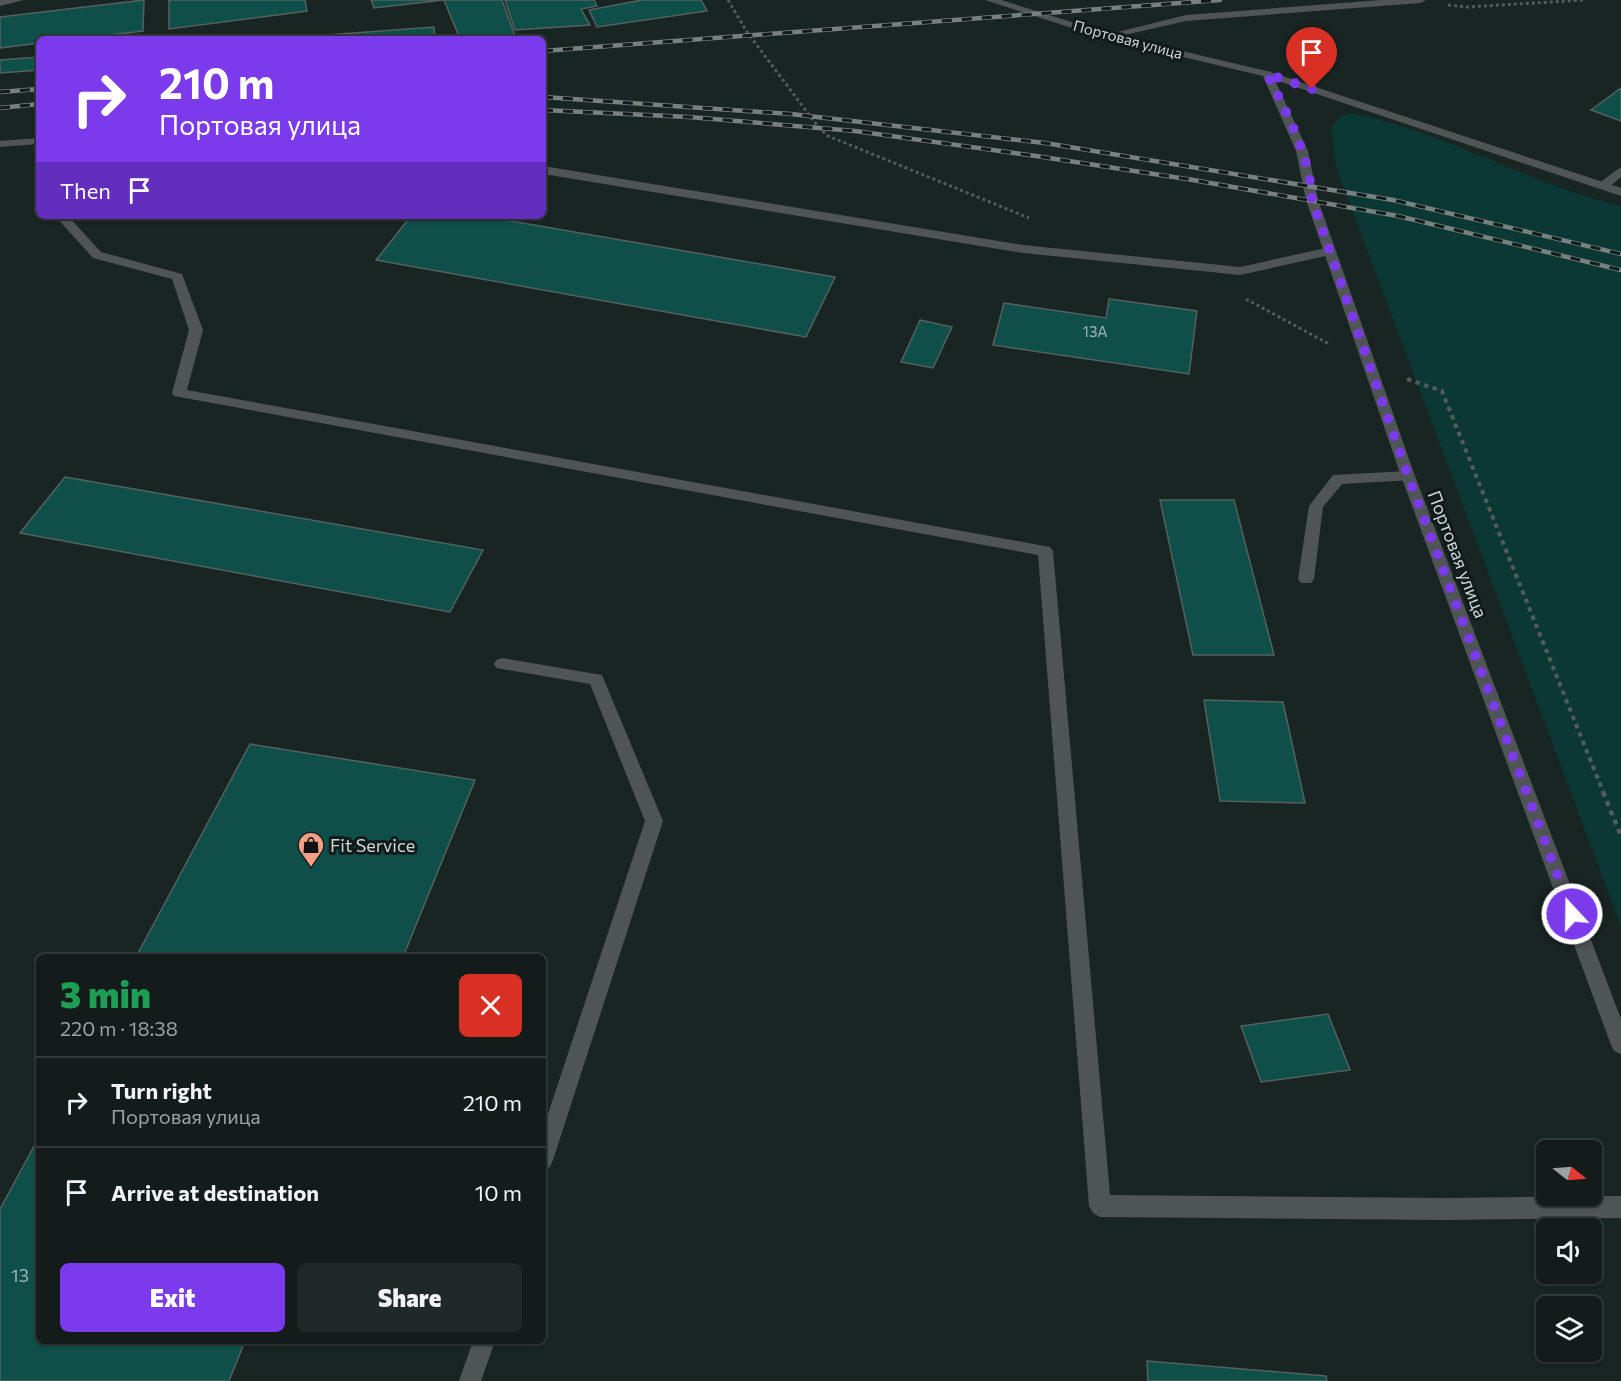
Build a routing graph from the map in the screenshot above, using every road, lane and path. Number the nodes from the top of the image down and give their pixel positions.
1 (19, 0) edge
2 (728, 0) edge
3 (990, 0) edge
4 (1421, 0) edge
5 (1585, 0) edge
6 (1406, 1) edge
7 (0, 3) edge
8 (1107, 36) junction
9 (1267, 74) junction
10 (36, 141) edge
11 (0, 144) edge
12 (546, 171) edge
13 (1621, 171) edge
14 (1603, 186) junction
15 (1621, 192) edge
16 (65, 219) edge
17 (1033, 220) dead end
18 (1330, 251) junction
19 (1240, 295) dead end
20 (1370, 366) junction
21 (1408, 476) junction
22 (1306, 579) dead end
23 (502, 664) dead end
24 (1621, 836) edge
25 (1621, 1045) edge
26 (546, 1151) edge
27 (1621, 1207) edge
28 (483, 1344) edge
29 (470, 1381) edge

1 - 7 street
2 - 17 path
3 - 8 street, Портовая улица
4 - 6 street
5 - 6 path
6 - 8 street
8 - 9 street, Портовая улица
9 - 14 street, Портовая улица
9 - 18 street, Портовая улица
10 - 11 street
12 - 18 street
13 - 14 street
14 - 15 street, Портовая улица
16 - 27 street
18 - 20 street, Портовая улица
19 - 20 path
20 - 21 street, Портовая улица
20 - 24 path
21 - 22 street
21 - 25 street, Портовая улица
23 - 26 street
28 - 29 street

